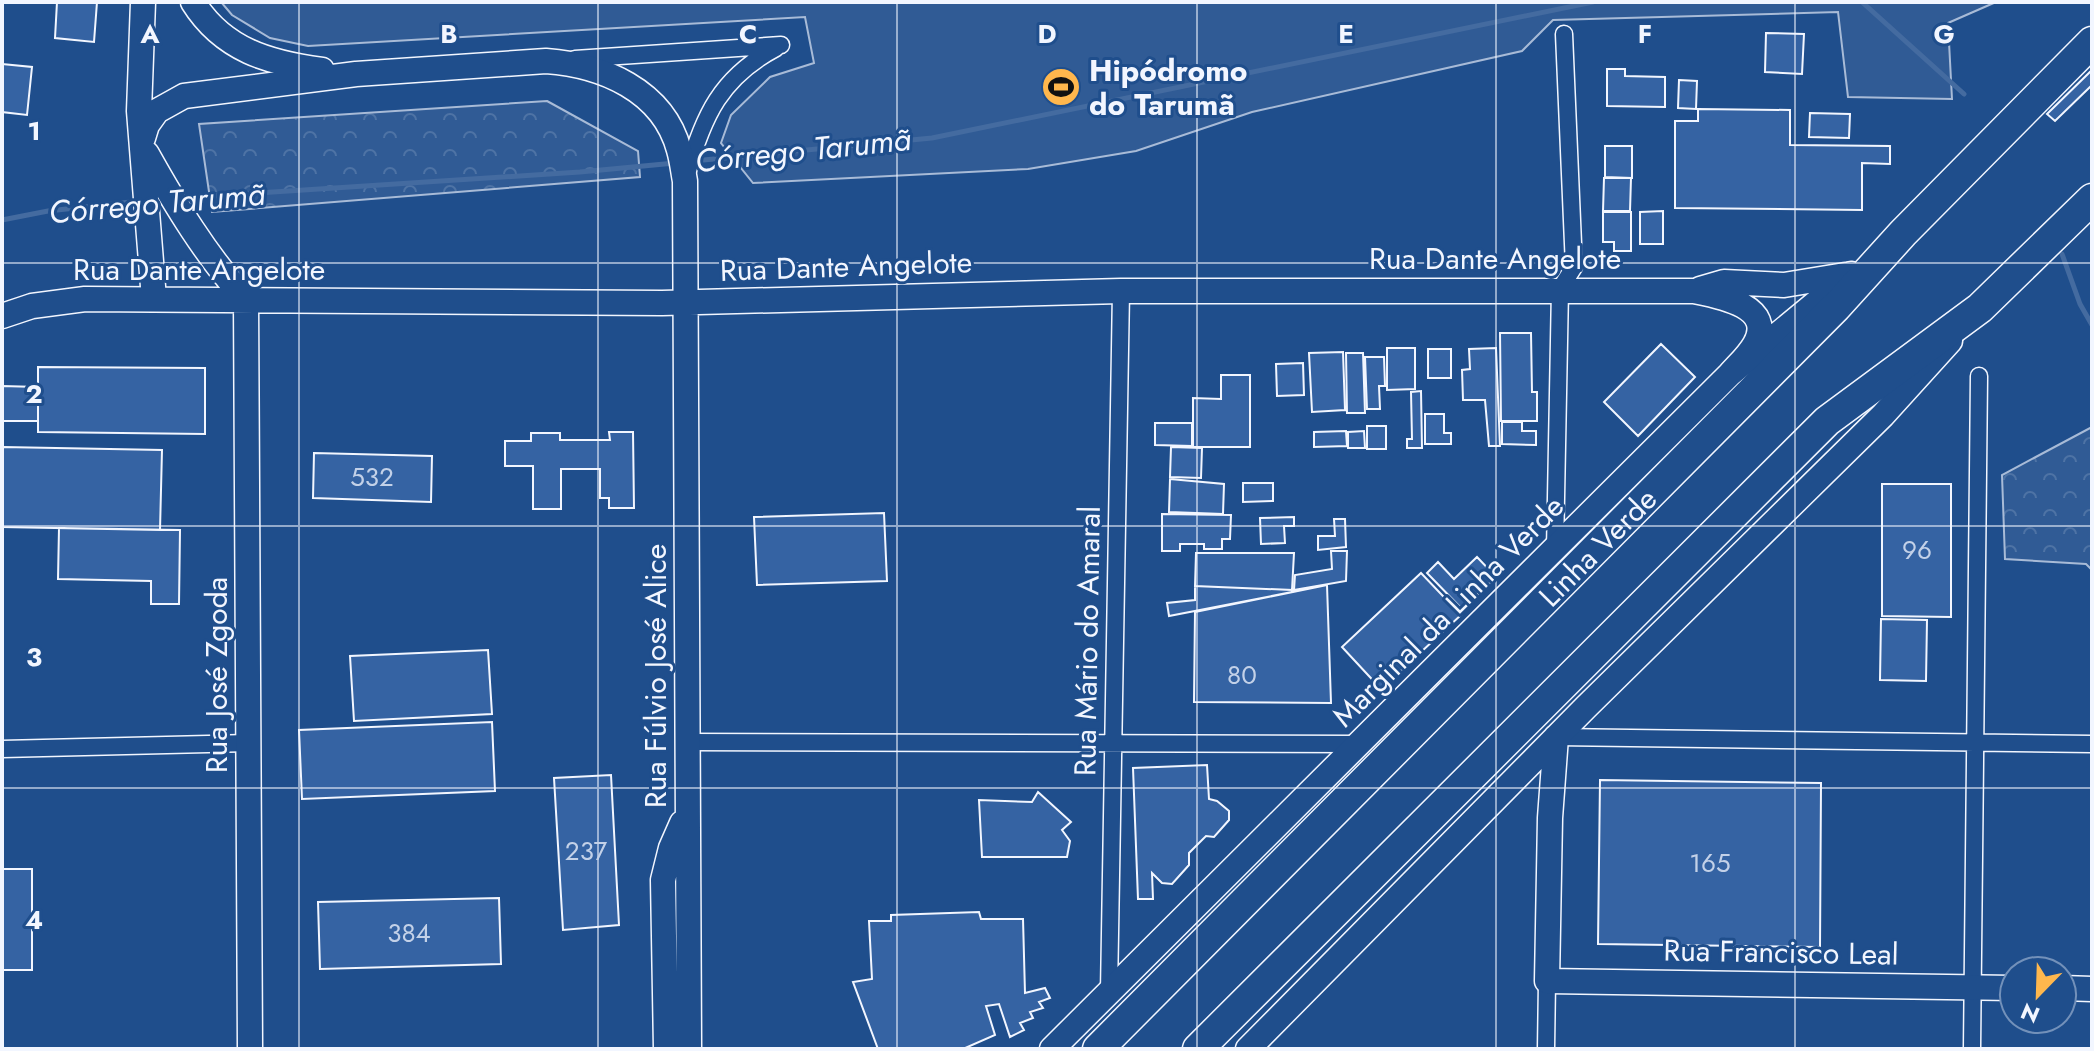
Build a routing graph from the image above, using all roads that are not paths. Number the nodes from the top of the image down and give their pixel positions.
1 (143, 2) edge
2 (193, 2) edge
3 (1564, 34) dead end
4 (2092, 42) edge
5 (546, 61) junction
6 (356, 74) junction
7 (143, 143) junction
8 (686, 148) junction
9 (154, 180) junction
10 (2092, 199) edge
11 (1903, 233) junction
12 (1852, 274) junction
13 (1560, 289) junction
14 (1121, 291) junction
15 (1694, 291) junction
16 (154, 299) junction
17 (246, 300) junction
18 (686, 303) junction
19 (1980, 308) junction
20 (2, 316) edge
21 (1730, 374) junction
22 (1979, 376) dead end
23 (1555, 550) junction
24 (1586, 707) junction
25 (1556, 737) junction
26 (1609, 738) junction
27 (687, 742) junction
28 (1113, 742) junction
29 (1975, 742) junction
30 (249, 743) junction
31 (1359, 744) junction
32 (2092, 744) edge
33 (2, 749) edge
34 (1515, 781) junction
35 (687, 810) junction
36 (1550, 818) junction
37 (1547, 981) junction
38 (1972, 987) junction
39 (1998, 988) edge
40 (1109, 992) junction
41 (250, 1049) edge
42 (666, 1049) edge
43 (689, 1049) edge
44 (705, 1049) edge
45 (1052, 1049) edge
46 (1098, 1049) edge
47 (1198, 1049) edge
48 (1248, 1049) edge
49 (1546, 1049) edge
50 (1972, 1049) edge

1 - 7 main road
2 - 6 main road
3 - 13 street
4 - 11 highway, Linha Verde
5 - 6 main road, Rua Fúlvio José Alice
5 - 8 main road, Rua Fúlvio José Alice
5 - 8 street
6 - 7 main road
7 - 9 main road
8 - 18 main road, Rua Fúlvio José Alice
9 - 16 main road
9 - 17 main road
10 - 19 highway
11 - 12 main road, Marginal da Linha Verde
11 - 46 highway, Linha Verde
12 - 15 main road, Rua Dante Angelote
12 - 21 main road, Marginal da Linha Verde
13 - 14 main road, Rua Dante Angelote
13 - 15 main road, Rua Dante Angelote
13 - 23 street
14 - 18 main road, Rua Dante Angelote
14 - 28 street, Rua Mário do Amaral
15 - 21 main road, Rua Dante Angelote
16 - 17 main road, Rua Dante Angelote
16 - 20 main road, Rua Dante Angelote
17 - 18 main road, Rua Dante Angelote
17 - 30 main road, Rua José Zgoda
18 - 27 main road, Rua Fúlvio José Alice
19 - 24 main road
19 - 47 highway
21 - 23 main road, Marginal da Linha Verde
22 - 29 street
23 - 31 main road, Marginal da Linha Verde
24 - 25 main road
24 - 26 street
25 - 26 street
25 - 34 main road
25 - 36 main road
26 - 29 street
27 - 28 street
27 - 35 main road, Rua Fúlvio José Alice
28 - 31 street
28 - 40 street, Rua Mário do Amaral
29 - 32 street
29 - 38 street
30 - 33 street
30 - 41 main road, Rua José Zgoda
31 - 40 main road, Marginal da Linha Verde
34 - 36 main road
34 - 48 main road
35 - 42 main road
35 - 43 main road, Rua Fúlvio José Alice
35 - 44 main road
36 - 37 main road
37 - 38 main road, Rua Francisco Leal
37 - 49 street
38 - 39 main road, Rua Francisco Leal
38 - 50 street
40 - 45 main road, Marginal da Linha Verde

